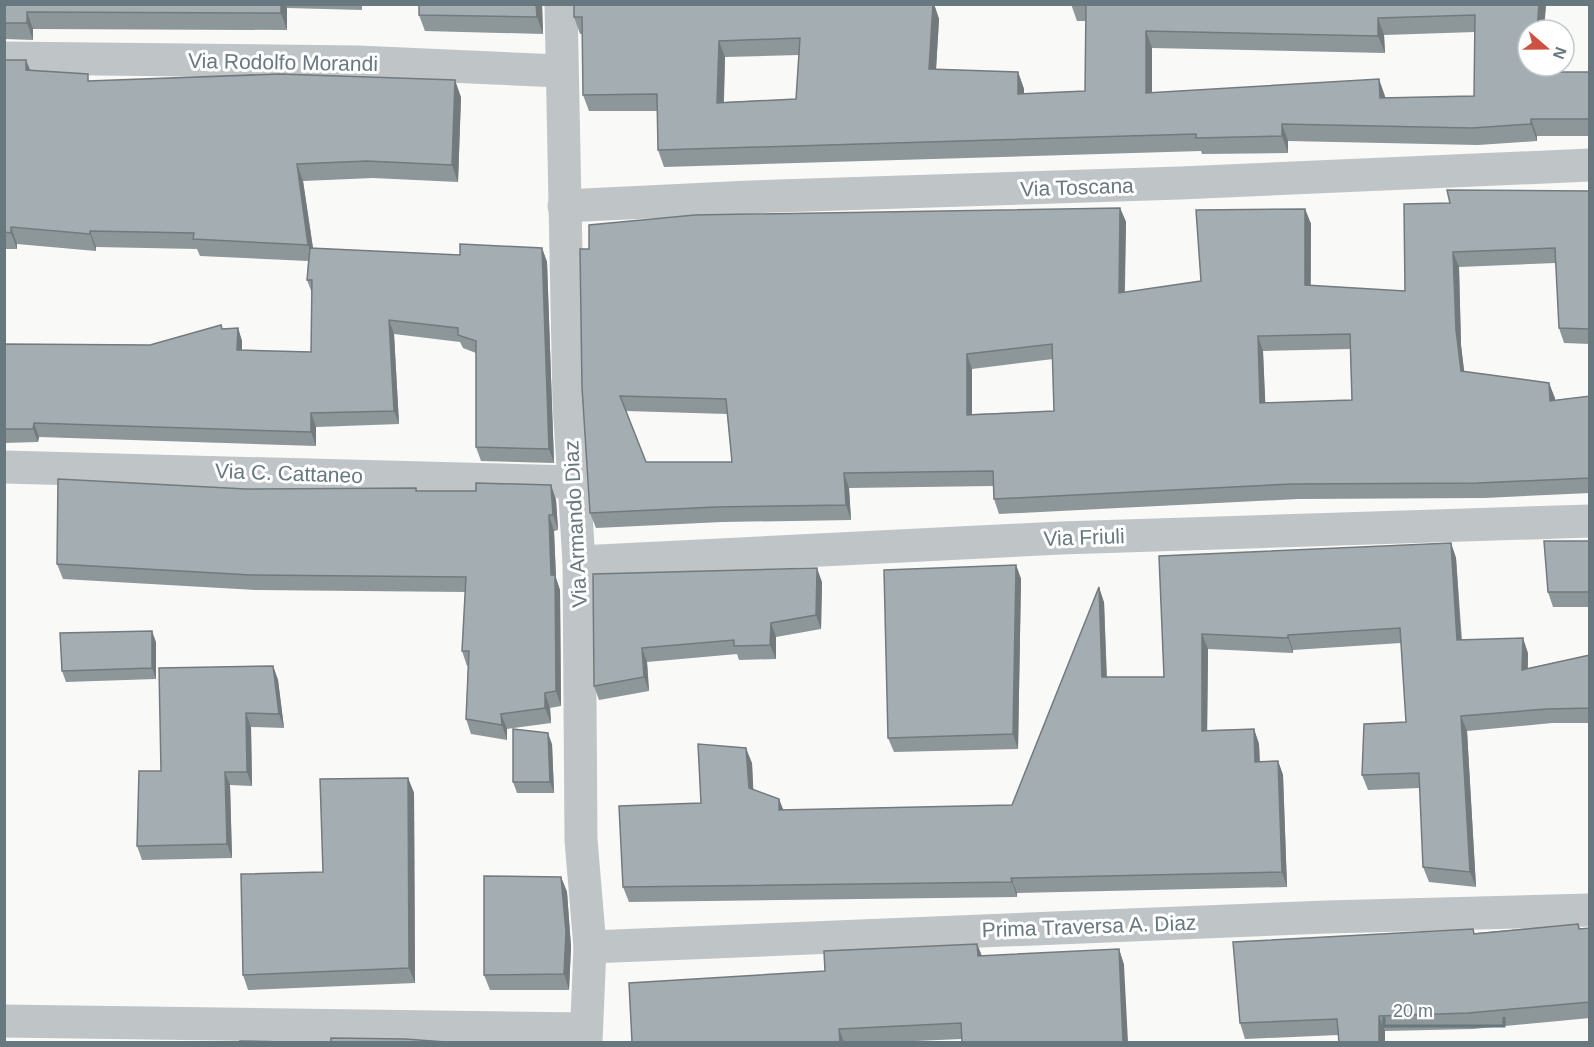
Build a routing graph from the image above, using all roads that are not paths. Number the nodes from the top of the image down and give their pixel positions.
1 (561, 4) edge
2 (4, 58) edge
3 (560, 71) junction
4 (1590, 165) edge
5 (564, 206) junction
6 (4, 467) edge
7 (573, 482) junction
8 (1590, 521) edge
9 (579, 562) junction
10 (1590, 910) edge
11 (590, 947) junction
12 (4, 1022) edge
13 (586, 1036) edge

1 - 3 street, Via Armando Diaz
2 - 3 street, Via Rodolfo Morandi
3 - 5 street, Via Armando Diaz
4 - 5 street, Via Toscana
5 - 7 street, Via Armando Diaz
6 - 7 street, Via C. Cattaneo
7 - 9 street, Via Armando Diaz
8 - 9 street, Via Friuli
9 - 11 street, Via Armando Diaz
10 - 11 street, Prima Traversa A. Diaz
11 - 13 street, Via Armando Diaz
12 - 13 street

